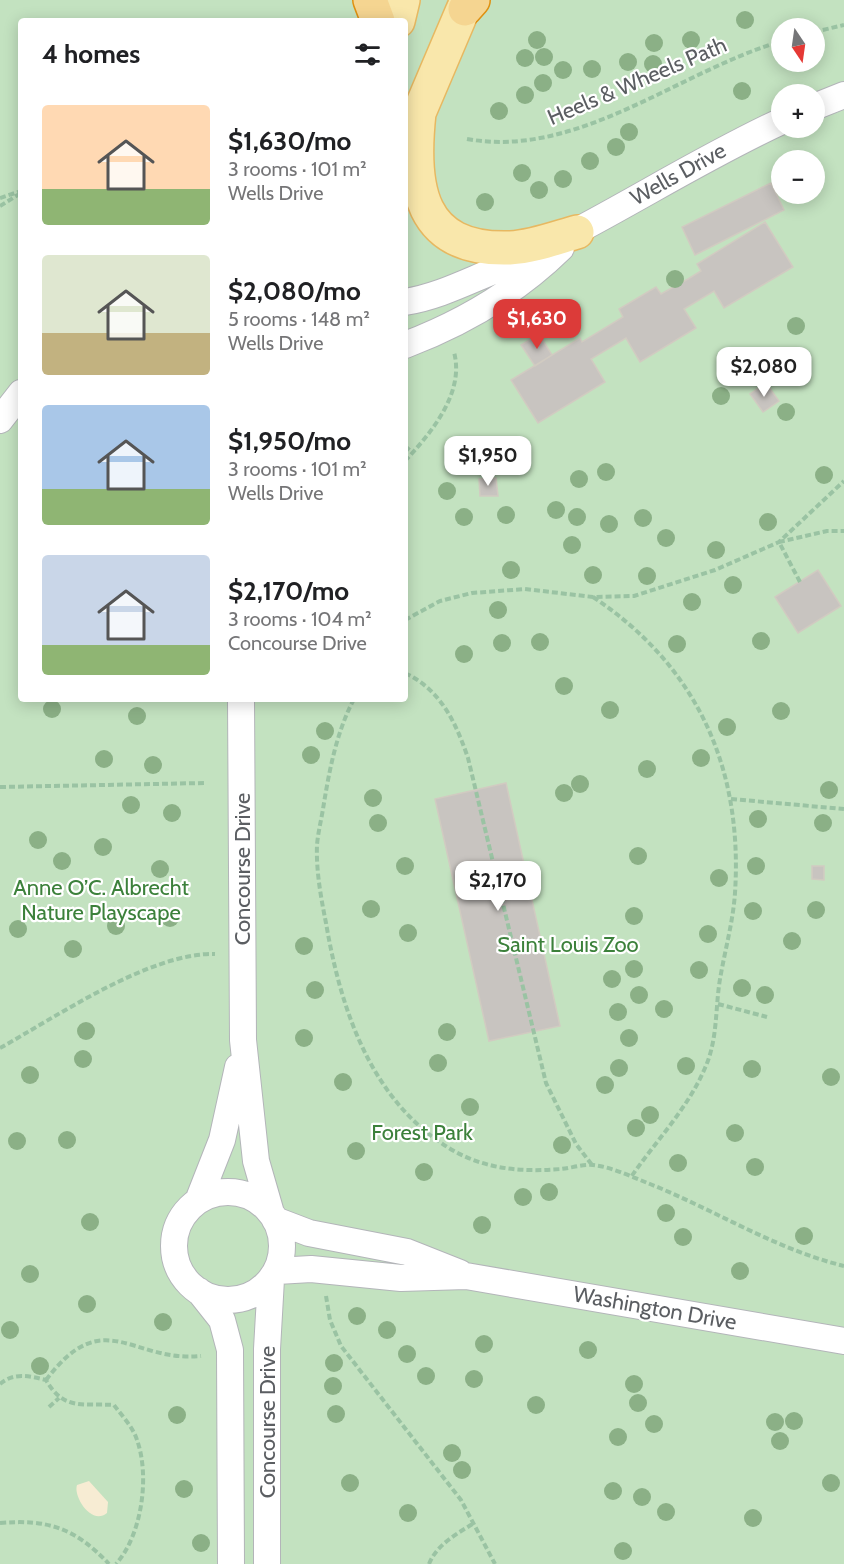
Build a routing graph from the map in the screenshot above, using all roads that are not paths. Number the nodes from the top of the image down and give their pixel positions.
1 (370, 0) edge
2 (404, 0) edge
3 (468, 3) edge
4 (377, 18) edge
5 (399, 18) edge
6 (844, 95) edge
7 (825, 103) edge
8 (419, 114) junction
9 (771, 127) edge
10 (408, 140) edge
11 (577, 232) junction
12 (408, 301) edge
13 (408, 344) edge
14 (241, 702) edge
15 (243, 1040) junction
16 (198, 1201) junction
17 (273, 1216) junction
18 (274, 1275) junction
19 (466, 1276) junction
20 (199, 1291) junction
21 (844, 1341) edge
22 (231, 1564) edge
23 (267, 1564) edge

1 - 4 highway
2 - 5 main road
3 - 8 main road
6 - 7 street
8 - 10 main road
8 - 11 main road
9 - 11 street, Wells Drive
11 - 12 street, Wells Drive
11 - 13 street, Wells Drive
14 - 15 street, Concourse Drive
15 - 16 street, Concourse Drive
15 - 17 street, Concourse Drive
16 - 17 street
16 - 20 street
17 - 18 street
17 - 19 street, Washington Drive
18 - 19 street, Washington Drive
18 - 20 street
18 - 23 street, Concourse Drive
19 - 21 street, Washington Drive
20 - 22 street, Concourse Drive

